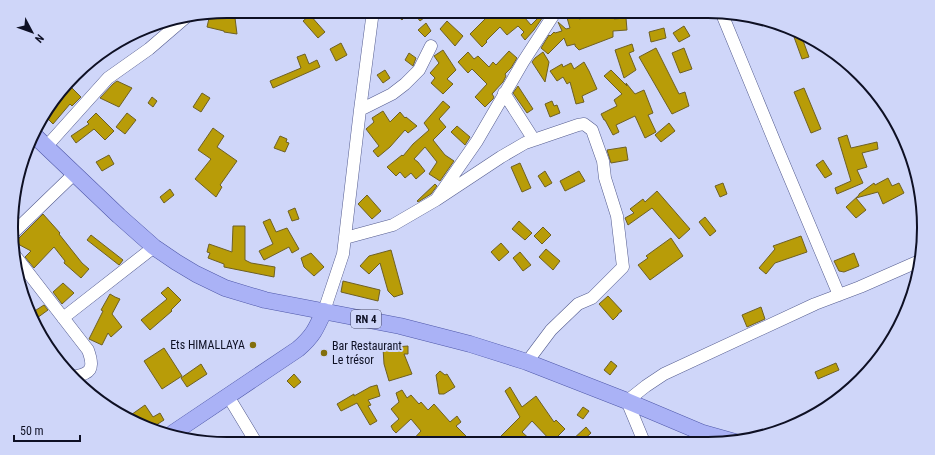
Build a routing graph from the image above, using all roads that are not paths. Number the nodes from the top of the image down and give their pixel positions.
1 (372, 18) edge
2 (551, 18) edge
3 (724, 18) edge
4 (178, 24) edge
5 (431, 46) dead end
6 (504, 94) junction
7 (360, 110) junction
8 (534, 140) junction
9 (41, 142) edge
10 (74, 174) junction
11 (436, 200) junction
12 (18, 228) edge
13 (345, 238) junction
14 (154, 247) junction
15 (914, 263) edge
16 (21, 264) edge
17 (839, 295) junction
18 (324, 311) junction
19 (63, 318) junction
20 (527, 362) junction
21 (79, 376) edge
22 (228, 396) junction
23 (627, 401) junction
24 (176, 431) edge
25 (253, 437) edge
26 (642, 437) edge
27 (719, 437) edge

1 - 7 street
2 - 6 street
3 - 17 street
4 - 9 street
5 - 7 street
6 - 8 street
6 - 11 street
7 - 13 street
8 - 11 street
8 - 20 street
9 - 10 main road, RN 4
10 - 12 street
10 - 14 main road, RN 4
11 - 13 street
13 - 18 street
14 - 18 main road, RN 4
14 - 19 street
15 - 17 street
16 - 19 street
17 - 23 street
18 - 20 main road, RN 4
18 - 22 main road
19 - 21 street
20 - 23 main road, RN 4
22 - 24 main road
22 - 25 street
23 - 26 street
23 - 27 main road, RN 4

